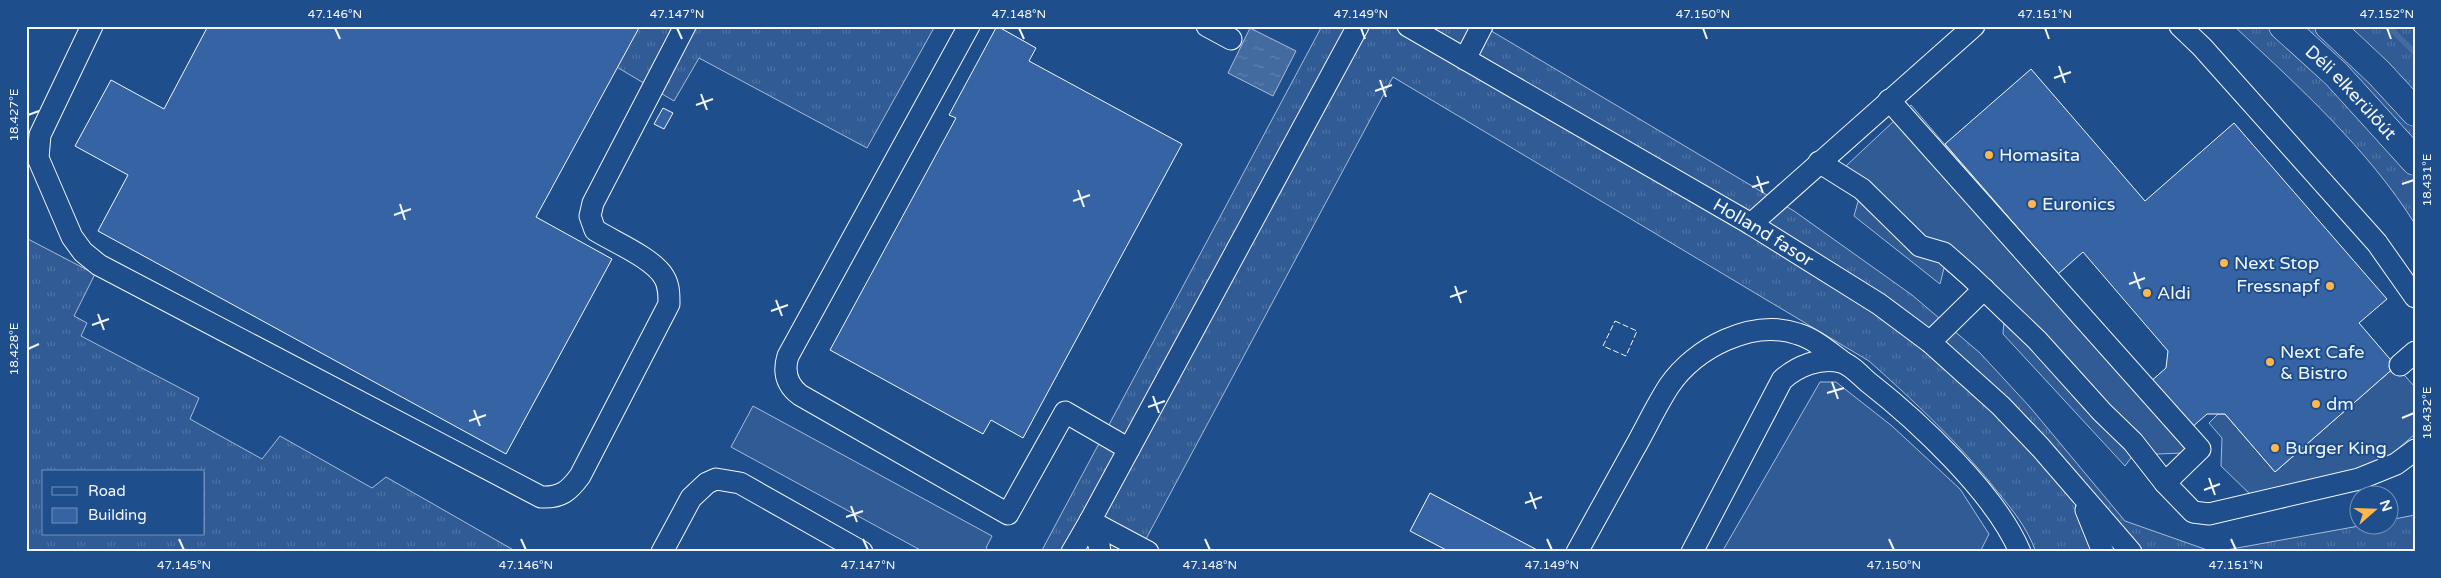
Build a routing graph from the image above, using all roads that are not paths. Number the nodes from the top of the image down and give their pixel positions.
1 (92, 26) edge
2 (685, 26) edge
3 (969, 26) edge
4 (1207, 26) edge
5 (1358, 26) edge
6 (1408, 26) edge
7 (1482, 26) edge
8 (1974, 26) edge
9 (2180, 26) edge
10 (2282, 26) edge
11 (2329, 26) edge
12 (1231, 39) dead end
13 (1465, 59) junction
14 (1889, 100) junction
15 (2415, 112) edge
16 (2415, 161) edge
17 (1819, 162) junction
18 (1752, 224) junction
19 (1984, 289) junction
20 (2415, 296) edge
21 (1930, 342) junction
22 (1843, 362) junction
23 (1129, 449) junction
24 (2415, 450) edge
25 (2164, 483) junction
26 (2080, 493) junction
27 (1090, 521) junction
28 (662, 552) edge
29 (862, 552) edge
30 (1072, 552) edge
31 (1100, 552) edge
32 (1148, 552) edge
33 (1577, 552) edge
34 (1692, 552) edge
35 (2020, 552) edge
36 (2103, 552) edge
37 (2132, 552) edge

1 - 2 street
3 - 23 street
4 - 12 street
5 - 23 street
6 - 13 street, Holland fasor
7 - 13 street
8 - 14 street
9 - 20 street
10 - 16 main road, Déli elkerülőút
11 - 15 main road, Déli elkerülőút
13 - 18 street, Holland fasor
14 - 17 street
14 - 25 street
17 - 18 street
17 - 19 street
18 - 21 street, Holland fasor
19 - 21 street
19 - 25 street
21 - 26 street, Holland fasor
22 - 33 street
22 - 34 street
22 - 35 street
23 - 27 street
24 - 25 street
26 - 36 street, Holland fasor
26 - 37 street, Holland fasor
27 - 30 street
27 - 31 street
27 - 32 street
28 - 29 street

